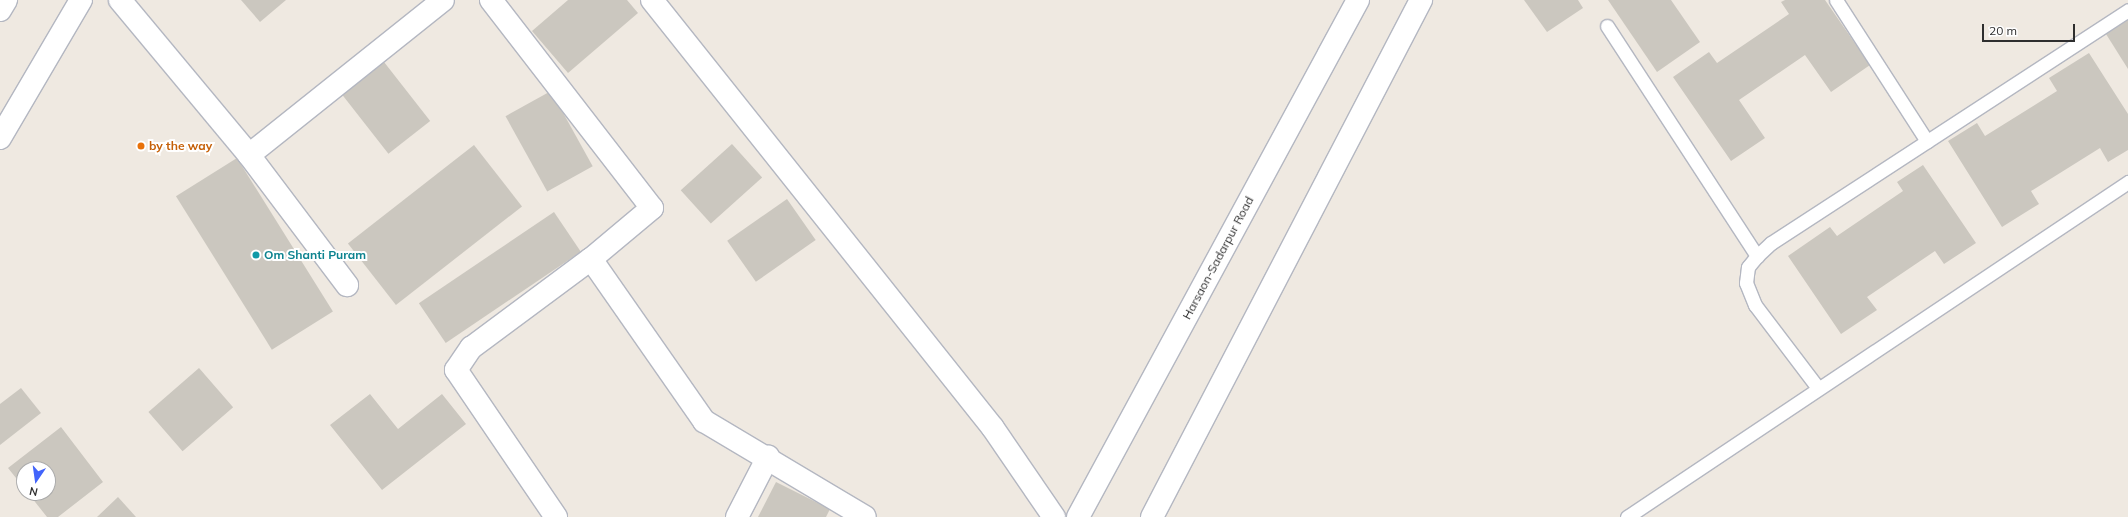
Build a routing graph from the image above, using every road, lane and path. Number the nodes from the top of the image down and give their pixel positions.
1 (6, 0) edge
2 (81, 0) edge
3 (120, 0) edge
4 (443, 0) edge
5 (491, 0) edge
6 (652, 0) edge
7 (1358, 0) edge
8 (1421, 0) edge
9 (1836, 0) edge
10 (0, 10) edge
11 (2128, 10) edge
12 (1607, 26) dead end
13 (0, 138) edge
14 (1927, 141) junction
15 (249, 156) junction
16 (2128, 182) edge
17 (1757, 256) junction
18 (591, 259) junction
19 (347, 285) dead end
20 (1818, 388) junction
21 (768, 457) junction
22 (556, 517) edge
23 (737, 517) edge
24 (865, 517) edge
25 (1054, 517) edge
26 (1078, 517) edge
27 (1152, 517) edge
28 (1626, 517) edge

1 - 10 street
2 - 13 street
3 - 15 street
4 - 15 street
5 - 18 street
6 - 25 street
7 - 26 street, Harsaon-Sadarpur Road
8 - 27 street
9 - 14 lane
11 - 14 lane
12 - 17 lane
14 - 17 lane
15 - 19 street
16 - 20 lane
17 - 20 lane
18 - 21 street
18 - 22 street
20 - 28 lane
21 - 23 street
21 - 24 street

